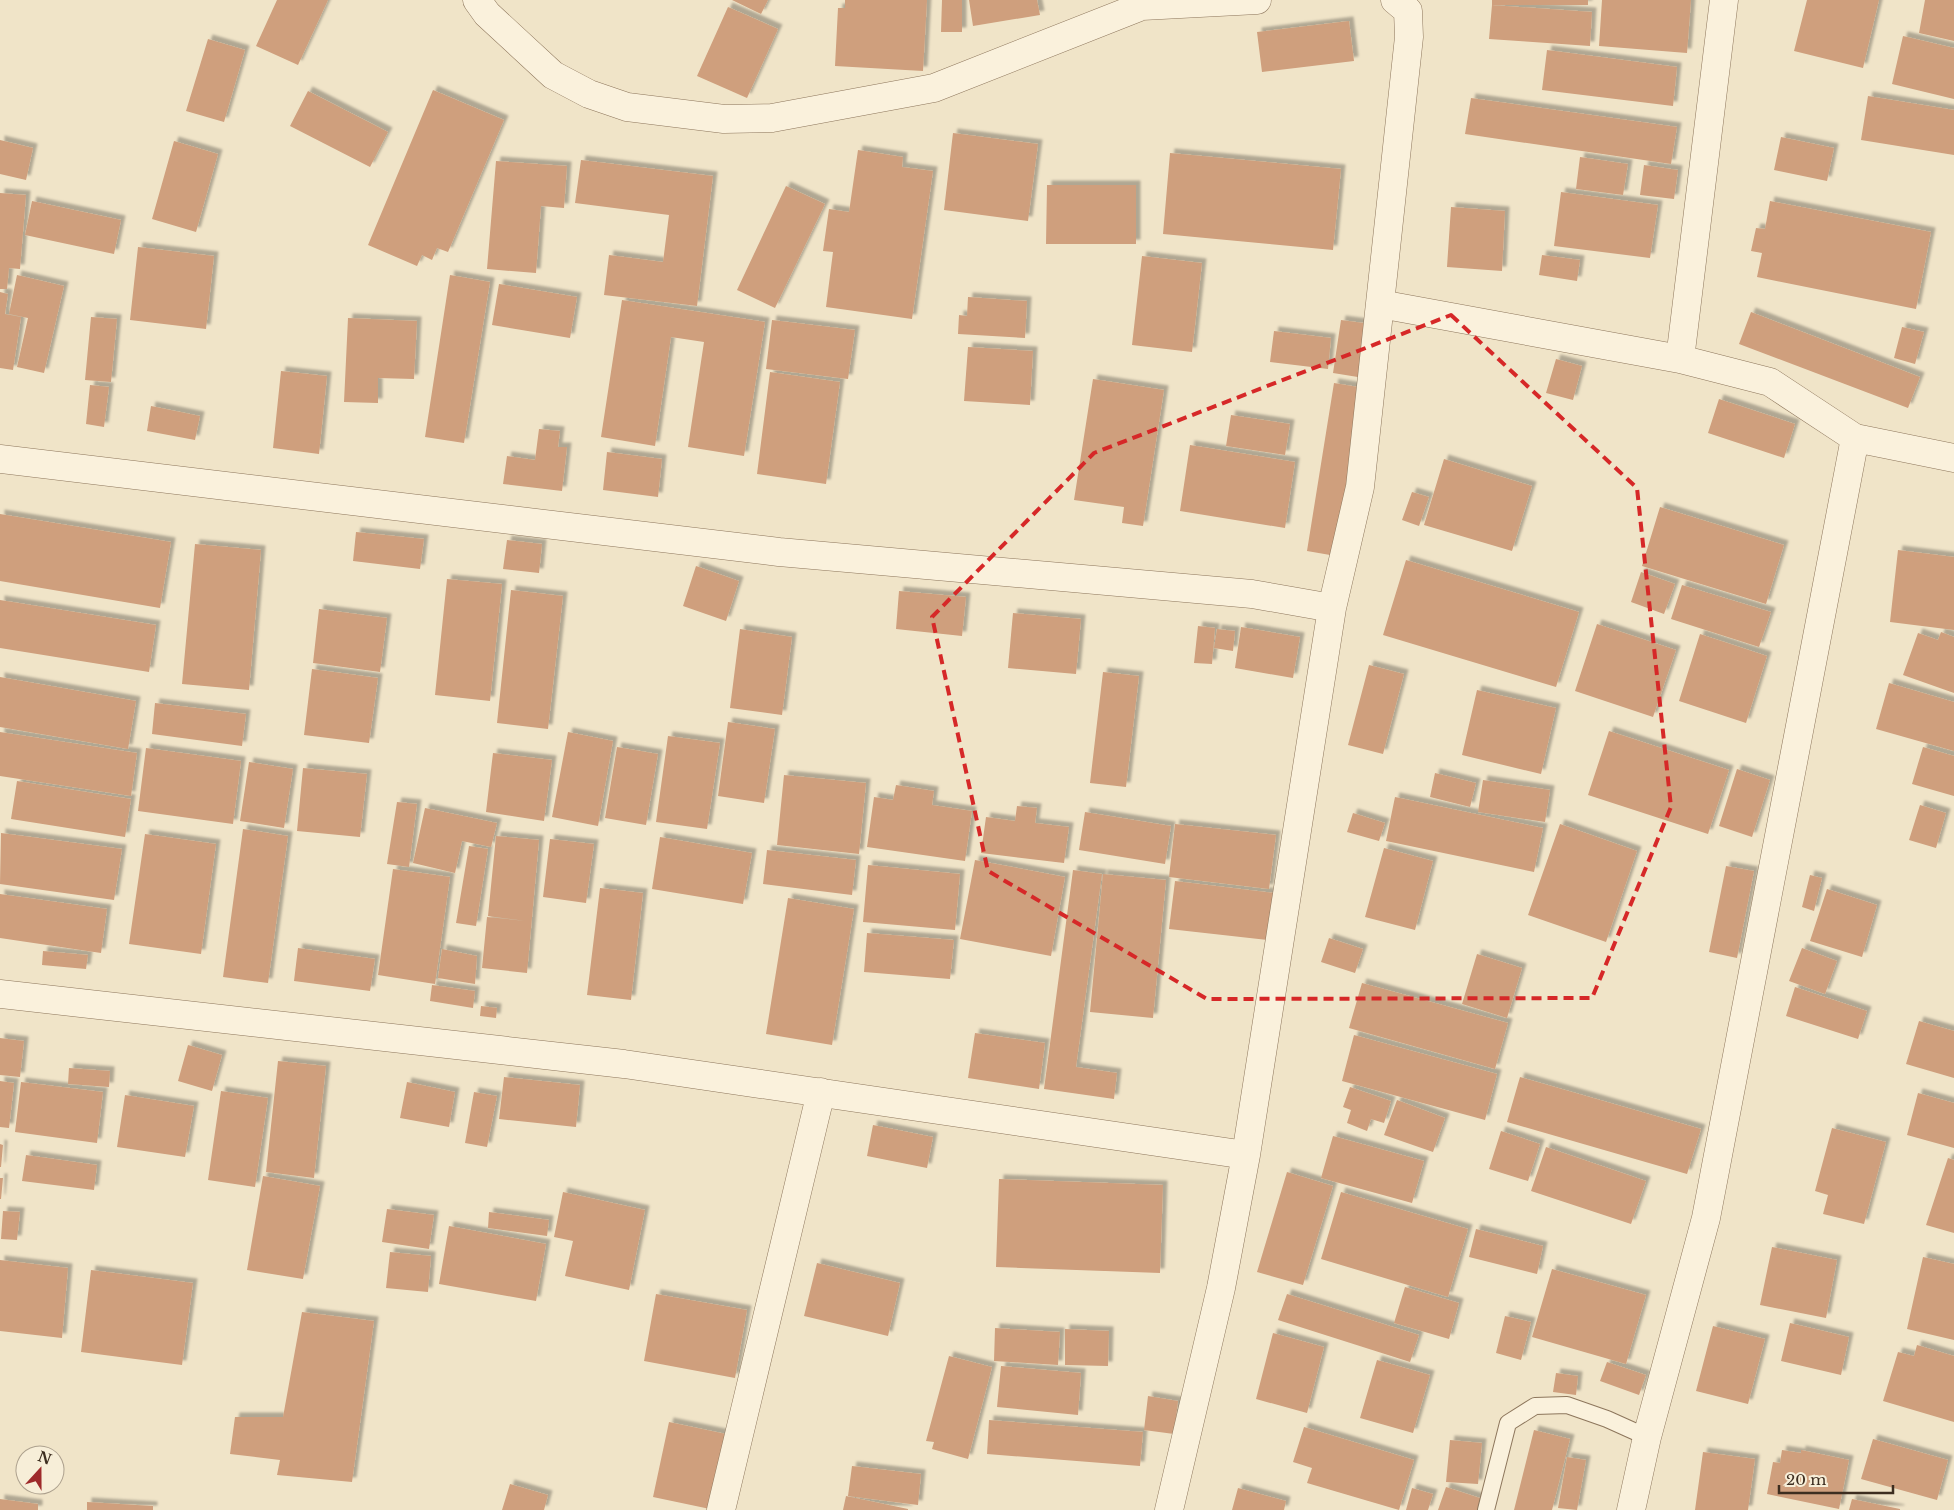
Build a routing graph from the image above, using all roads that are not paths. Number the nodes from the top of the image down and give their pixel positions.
1 (1257, 0) edge
2 (1395, 0) edge
3 (1724, 0) edge
4 (1141, 3) edge
5 (488, 5) edge
6 (1380, 304) junction
7 (1680, 359) junction
8 (1855, 438) junction
9 (1954, 458) edge
10 (0, 459) edge
11 (1332, 608) junction
12 (0, 994) edge
13 (821, 1092) junction
14 (1246, 1155) junction
15 (1647, 1437) junction
16 (721, 1510) edge
17 (1169, 1510) edge
18 (1486, 1510) edge
19 (1631, 1510) edge

1 - 4 street
2 - 6 street
3 - 7 street
4 - 5 street
6 - 7 street
6 - 11 street
7 - 8 street
8 - 9 street
8 - 15 street
10 - 11 street
11 - 14 street
12 - 13 street
13 - 14 street
13 - 16 street
14 - 17 street
15 - 18 lane
15 - 19 street

